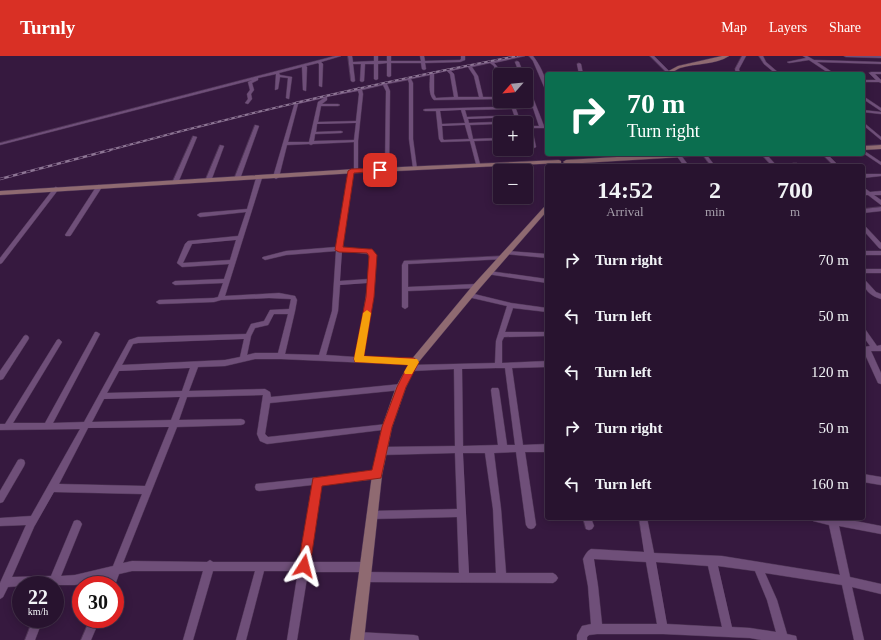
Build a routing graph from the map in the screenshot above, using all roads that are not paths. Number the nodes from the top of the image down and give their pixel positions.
1 (339, 56) edge
2 (350, 56) edge
3 (376, 56) edge
4 (389, 56) edge
5 (422, 56) edge
6 (463, 56) edge
7 (522, 56) edge
8 (530, 56) edge
9 (652, 56) edge
10 (727, 56) edge
11 (744, 56) edge
12 (761, 56) edge
13 (805, 56) edge
14 (846, 56) edge
15 (880, 57) edge
16 (320, 60) edge
17 (810, 60) junction
18 (389, 62) junction
19 (405, 62) junction
20 (422, 62) junction
21 (491, 62) junction
22 (518, 62) dead end
23 (789, 62) dead end
24 (352, 63) junction
25 (363, 63) junction
26 (376, 63) junction
27 (579, 64) dead end
28 (881, 64) edge
29 (304, 66) junction
30 (469, 66) junction
31 (497, 68) edge
32 (520, 68) edge
33 (424, 69) dead end
34 (406, 70) dead end
35 (448, 70) junction
36 (581, 72) edge
37 (665, 72) edge
38 (668, 72) edge
39 (738, 72) edge
40 (776, 72) edge
41 (832, 72) edge
42 (432, 73) junction
43 (881, 73) edge
44 (278, 74) junction
45 (389, 76) dead end
46 (542, 77) joint
47 (409, 78) junction
48 (376, 79) dead end
49 (353, 81) dead end
50 (362, 81) dead end
51 (865, 81) edge
52 (384, 83) junction
53 (545, 84) edge
54 (880, 84) edge
55 (321, 86) dead end
56 (359, 88) junction
57 (276, 89) dead end
58 (305, 90) dead end
59 (338, 93) junction
60 (324, 96) junction
61 (288, 98) dead end
62 (481, 98) junction
63 (493, 98) edge
64 (865, 98) edge
65 (456, 99) junction
66 (247, 103) dead end
67 (533, 104) edge
68 (320, 106) junction
69 (535, 107) joint
70 (491, 108) joint
71 (514, 108) edge
72 (463, 109) junction
73 (425, 110) dead end
74 (438, 110) junction
75 (881, 110) edge
76 (865, 112) edge
77 (494, 116) edge
78 (517, 116) edge
79 (493, 117) edge
80 (466, 118) junction
81 (358, 122) junction
82 (316, 123) junction
83 (493, 123) edge
84 (467, 124) junction
85 (439, 125) junction
86 (865, 125) edge
87 (257, 126) dead end
88 (533, 127) edge
89 (544, 127) edge
90 (341, 132) dead end
91 (313, 133) junction
92 (195, 137) dead end
93 (493, 139) edge
94 (881, 139) edge
95 (472, 140) junction
96 (356, 142) junction
97 (0, 144) edge
98 (285, 144) junction
99 (311, 144) junction
100 (533, 144) edge
101 (222, 146) dead end
102 (865, 146) edge
103 (534, 147) dead end
104 (880, 147) edge
105 (865, 152) edge
106 (625, 156) edge
107 (679, 156) edge
108 (765, 156) edge
109 (826, 156) edge
110 (563, 161) edge
111 (478, 164) junction
112 (685, 164) edge
113 (773, 164) edge
114 (835, 164) edge
115 (881, 164) edge
116 (415, 168) junction
117 (387, 170) junction
118 (353, 171) junction
119 (881, 175) edge
120 (865, 176) edge
121 (276, 177) junction
122 (259, 178) junction
123 (237, 179) junction
124 (208, 181) junction
125 (174, 183) junction
126 (99, 186) junction
127 (56, 189) junction
128 (865, 190) edge
129 (0, 193) edge
130 (881, 193) edge
131 (870, 194) junction
132 (865, 195) edge
133 (881, 203) edge
134 (545, 209) edge
135 (881, 209) edge
136 (249, 210) junction
137 (865, 211) edge
138 (200, 215) dead end
139 (865, 229) edge
140 (68, 235) dead end
141 (240, 238) junction
142 (881, 247) edge
143 (339, 250) junction
144 (865, 253) edge
145 (881, 253) edge
146 (505, 255) junction
147 (545, 256) edge
148 (265, 258) dead end
149 (0, 262) edge
150 (232, 262) junction
151 (865, 271) edge
152 (881, 271) edge
153 (489, 273) junction
154 (226, 281) junction
155 (371, 281) junction
156 (545, 281) edge
157 (337, 283) junction
158 (865, 283) edge
159 (175, 284) dead end
160 (477, 286) junction
161 (406, 289) junction
162 (470, 295) junction
163 (881, 297) edge
164 (221, 298) junction
165 (159, 302) dead end
166 (511, 305) junction
167 (406, 307) dead end
168 (545, 310) edge
169 (292, 311) junction
170 (865, 333) edge
171 (97, 334) dead end
172 (545, 334) edge
173 (501, 335) junction
174 (248, 336) junction
175 (26, 338) dead end
176 (59, 342) dead end
177 (878, 348) edge
178 (865, 349) edge
179 (281, 356) junction
180 (322, 358) junction
181 (244, 359) junction
182 (358, 359) junction
183 (545, 364) edge
184 (195, 365) junction
185 (412, 365) junction
186 (498, 366) junction
187 (508, 366) junction
188 (458, 367) junction
189 (117, 368) junction
190 (0, 377) edge
191 (880, 377) edge
192 (401, 387) junction
193 (495, 390) dead end
194 (184, 394) junction
195 (102, 396) junction
196 (267, 400) junction
197 (241, 422) dead end
198 (174, 423) junction
199 (86, 425) junction
200 (47, 426) junction
201 (4, 427) edge
202 (387, 427) junction
203 (545, 448) edge
204 (490, 449) junction
205 (503, 449) junction
206 (521, 449) junction
207 (459, 450) junction
208 (382, 451) junction
209 (20, 462) dead end
210 (377, 475) junction
211 (865, 478) edge
212 (881, 481) edge
213 (317, 482) junction
214 (259, 487) dead end
215 (53, 488) junction
216 (148, 490) junction
217 (0, 499) edge
218 (461, 513) junction
219 (372, 515) junction
220 (34, 520) junction
221 (643, 520) edge
222 (833, 520) edge
223 (0, 522) edge
224 (77, 524) dead end
225 (531, 525) dead end
226 (881, 530) edge
227 (650, 557) junction
228 (712, 561) junction
229 (210, 565) junction
230 (262, 566) junction
231 (304, 566) junction
232 (758, 567) junction
233 (117, 568) junction
234 (366, 572) junction
235 (56, 576) edge
236 (114, 576) edge
237 (464, 578) junction
238 (501, 578) junction
239 (553, 578) dead end
240 (64, 581) edge
241 (846, 581) junction
242 (6, 582) junction
243 (12, 582) edge
244 (881, 589) edge
245 (0, 594) edge
246 (35, 628) edge
247 (91, 628) edge
248 (597, 629) junction
249 (663, 629) junction
250 (728, 631) junction
251 (357, 639) edge
252 (787, 639) edge
253 (30, 640) edge
254 (86, 640) edge
255 (188, 640) edge
256 (242, 640) edge
257 (292, 640) edge
258 (414, 640) edge
259 (582, 640) edge
260 (859, 640) edge

1 - 16 street
2 - 24 street
3 - 26 street
4 - 18 street
5 - 20 street
6 - 20 street
7 - 21 street
8 - 46 street
9 - 37 street
10 - 38 street
11 - 39 street
12 - 40 street
13 - 17 street
14 - 15 street
16 - 29 street
16 - 55 street
17 - 23 street
17 - 28 street
17 - 41 street
18 - 19 street
18 - 26 street
18 - 45 street
19 - 20 street
19 - 34 street
20 - 33 street
21 - 30 street
21 - 31 street
22 - 32 street
24 - 25 street
24 - 49 street
25 - 26 street
25 - 50 street
26 - 48 street
27 - 36 street
29 - 44 street
29 - 58 street
30 - 35 street
30 - 62 street
35 - 42 street
35 - 65 street
42 - 47 street
42 - 65 street
43 - 54 street
44 - 57 street
44 - 61 street
44 - 66 street
44 - 97 street
46 - 53 street
47 - 52 street
47 - 116 street
51 - 54 street
52 - 56 street
52 - 117 street
56 - 59 street
56 - 81 street
59 - 60 street
59 - 68 street
60 - 68 street
60 - 98 street
62 - 63 street
62 - 65 street
64 - 75 street
67 - 69 street
68 - 82 street
69 - 89 street
70 - 72 street
70 - 77 street
71 - 78 street
72 - 74 street
72 - 80 street
73 - 74 street
74 - 85 street
75 - 76 street
79 - 80 street
80 - 84 street
81 - 82 street
81 - 96 street
82 - 91 street
83 - 84 street
84 - 85 street
84 - 95 street
85 - 95 street
86 - 94 street
87 - 123 street
88 - 89 street
90 - 91 street
91 - 99 street
92 - 125 street
93 - 95 street
95 - 111 street
96 - 99 street
96 - 118 street
98 - 99 street
98 - 121 street
100 - 103 street
101 - 124 street
102 - 104 street
105 - 115 street
106 - 110 street
107 - 112 street
108 - 113 street
109 - 114 street
110 - 111 street
111 - 116 street
116 - 117 street
117 - 118 street
118 - 121 street
118 - 143 street
119 - 120 street
121 - 122 street
122 - 123 street
122 - 136 street
123 - 124 street
124 - 125 street
125 - 126 street
126 - 127 street
126 - 140 street
127 - 129 street
127 - 149 street
128 - 131 street
130 - 131 street
131 - 132 street
131 - 133 street
134 - 146 street
135 - 137 street
136 - 138 street
136 - 141 street
139 - 142 street
141 - 150 street
141 - 150 street
143 - 148 street
143 - 155 street
143 - 157 street
144 - 145 street
146 - 147 street
146 - 153 street
146 - 161 street
150 - 154 street
151 - 152 street
153 - 156 street
153 - 160 street
154 - 159 street
154 - 164 street
155 - 157 street
155 - 182 street
157 - 180 street
158 - 163 street
160 - 161 street
160 - 162 street
161 - 167 street
162 - 166 street
162 - 185 street
164 - 165 street
164 - 169 street
166 - 168 street
166 - 173 street
169 - 174 street
169 - 179 street
170 - 177 street
171 - 200 street
172 - 173 street
173 - 186 street
174 - 181 street
174 - 189 street
175 - 190 street
176 - 201 street
177 - 178 street
178 - 191 street
179 - 180 street
179 - 181 street
180 - 182 street
181 - 184 street
182 - 185 street
183 - 187 street
184 - 189 street
184 - 194 street
185 - 188 street
185 - 192 street
186 - 187 street
186 - 188 street
187 - 206 street
188 - 207 street
189 - 195 street
192 - 196 street
192 - 202 street
193 - 205 street
194 - 195 street
194 - 196 street
194 - 198 street
195 - 199 street
196 - 202 street
197 - 198 street
198 - 199 street
198 - 216 street
199 - 200 street
199 - 215 street
200 - 201 street
202 - 208 street
203 - 206 street
204 - 205 street
204 - 207 street
204 - 238 street
205 - 206 street
206 - 225 street
207 - 208 street
207 - 218 street
208 - 210 street
209 - 217 street
210 - 213 street
210 - 219 street
211 - 212 street
213 - 214 street
213 - 231 street
215 - 216 street
215 - 220 street
216 - 233 street
218 - 219 street
218 - 237 street
219 - 234 street
220 - 223 street
220 - 242 street
221 - 227 street
222 - 226 street
222 - 241 street
224 - 235 street
227 - 228 street
227 - 248 street
227 - 249 street
228 - 232 street
228 - 250 street
229 - 230 street
229 - 233 street
229 - 255 street
230 - 231 street
230 - 256 street
231 - 234 street
231 - 257 street
232 - 241 street
232 - 252 street
233 - 236 street
233 - 240 street
234 - 237 street
234 - 251 street
237 - 238 street
238 - 239 street
241 - 244 street
241 - 260 street
242 - 243 street
242 - 245 street
246 - 253 street
247 - 254 street
248 - 249 street
248 - 259 street
249 - 250 street
250 - 252 street
251 - 258 street

